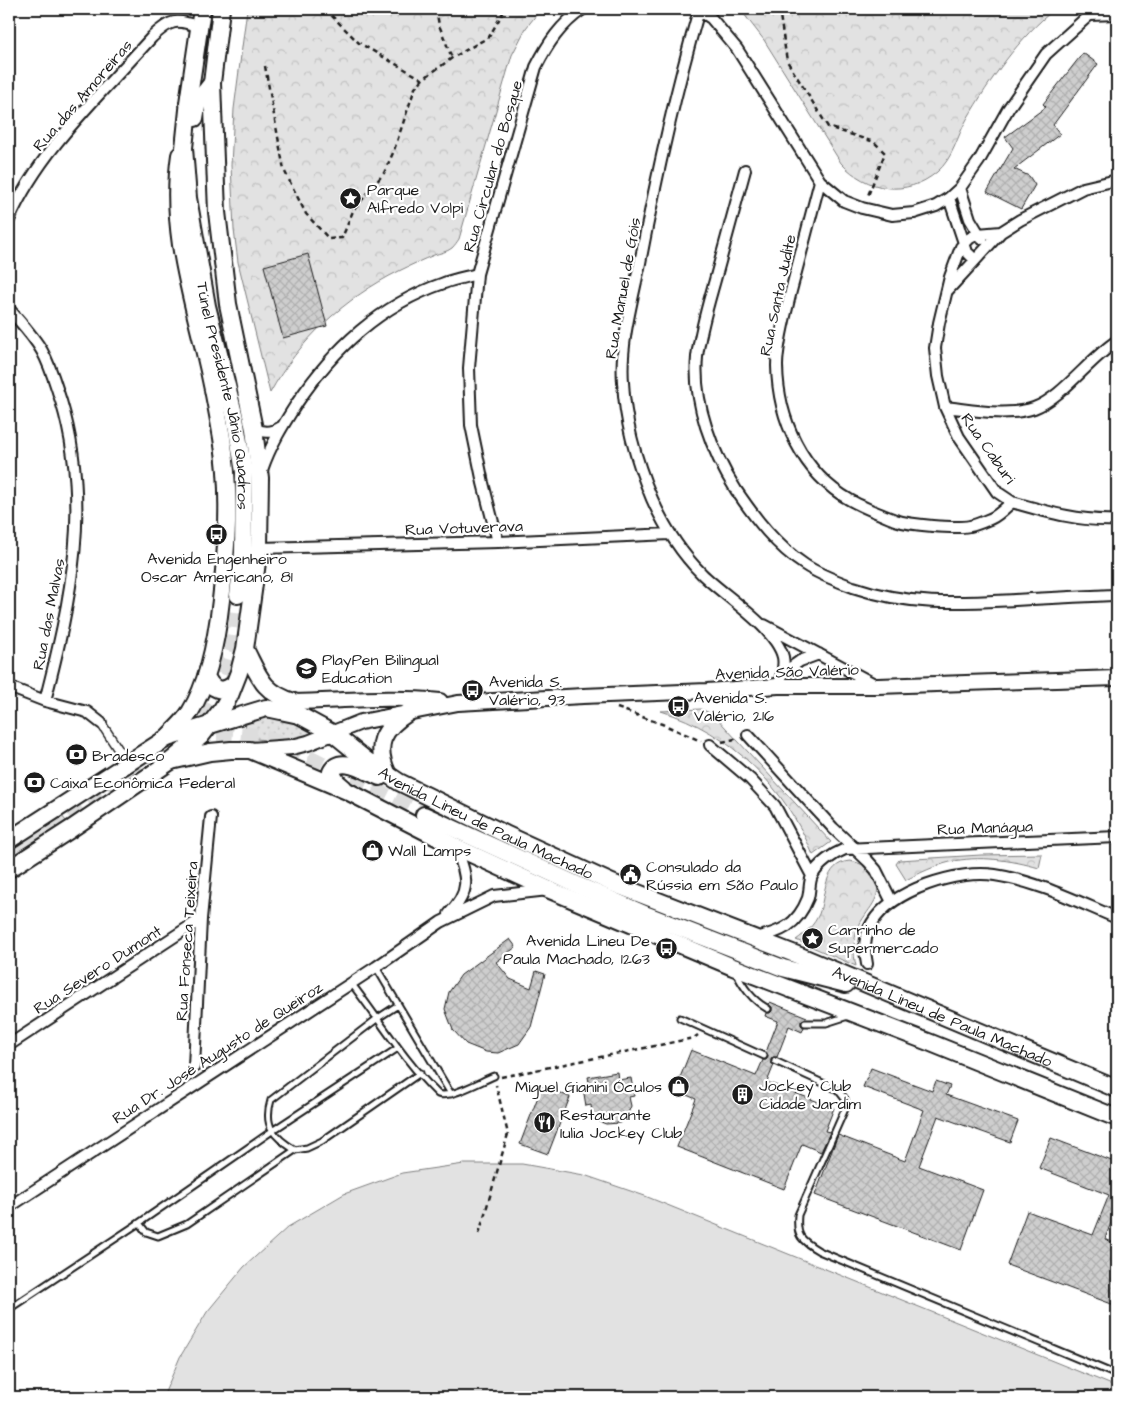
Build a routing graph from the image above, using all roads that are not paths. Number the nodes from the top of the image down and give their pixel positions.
1 (202, 9) edge
2 (220, 9) edge
3 (583, 9) edge
4 (698, 9) edge
5 (1093, 12) edge
6 (1117, 14) edge
7 (200, 27) junction
8 (212, 82) junction
9 (190, 91) junction
10 (745, 170) dead end
11 (1117, 180) edge
12 (820, 181) junction
13 (960, 188) junction
14 (188, 198) junction
15 (949, 198) junction
16 (9, 220) edge
17 (1001, 232) junction
18 (978, 234) junction
19 (964, 243) junction
20 (987, 249) junction
21 (976, 260) junction
22 (477, 274) junction
23 (948, 291) junction
24 (9, 309) edge
25 (1117, 341) edge
26 (946, 407) junction
27 (282, 426) junction
28 (254, 429) junction
29 (260, 478) junction
30 (1012, 502) junction
31 (1117, 520) edge
32 (670, 534) junction
33 (498, 542) junction
34 (259, 548) junction
35 (238, 595) tunnel mouth
36 (1117, 595) edge
37 (758, 623) junction
38 (245, 649) junction
39 (819, 654) junction
40 (206, 676) junction
41 (1117, 678) edge
42 (781, 680) junction
43 (234, 684) junction
44 (878, 686) junction
45 (9, 687) edge
46 (45, 701) junction
47 (294, 702) junction
48 (458, 703) junction
49 (266, 708) junction
50 (409, 712) junction
51 (101, 723) joint
52 (206, 730) junction
53 (334, 734) junction
54 (748, 735) road end
55 (167, 738) junction
56 (710, 745) road end
57 (250, 750) junction
58 (170, 761) junction
59 (127, 763) junction
60 (394, 779) junction
61 (347, 792) junction
62 (424, 815) tunnel mouth
63 (210, 817) dead end
64 (1117, 837) edge
65 (9, 840) edge
66 (456, 847) junction
67 (853, 847) junction
68 (9, 869) edge
69 (812, 876) junction
70 (550, 890) junction
71 (892, 902) junction
72 (1117, 918) edge
73 (201, 919) junction
74 (441, 922) junction
75 (753, 938) junction
76 (867, 964) dead end
77 (376, 967) junction
78 (732, 967) junction
79 (783, 968) junction
80 (351, 983) junction
81 (906, 1000) junction
82 (398, 1005) junction
83 (768, 1009) dead end
84 (851, 1012) junction
85 (378, 1018) junction
86 (680, 1018) dead end
87 (805, 1023) dead end
88 (9, 1045) edge
89 (398, 1048) junction
90 (764, 1056) dead end
91 (775, 1061) dead end
92 (194, 1067) dead end
93 (420, 1073) junction
94 (494, 1076) dead end
95 (1117, 1088) edge
96 (451, 1094) junction
97 (1117, 1118) edge
98 (272, 1131) junction
99 (295, 1150) junction
100 (9, 1207) edge
101 (139, 1223) junction
102 (9, 1309) edge
103 (1117, 1375) edge

1 - 7 main road
2 - 8 main road
3 - 22 street, Rua Circular do Bosque
4 - 12 street
4 - 32 street, Rua Manuel de Góis
5 - 6 street
5 - 13 street
7 - 9 main road
7 - 16 street, Rua das Amoreiras
8 - 14 main road, Túnel Presidente Jânio Quadros
8 - 28 main road
9 - 14 main road, Túnel Presidente Jânio Quadros
9 - 40 main road
10 - 36 street
11 - 17 street
12 - 15 street
12 - 30 street, Rua Santa Judite
13 - 15 street
13 - 18 street
14 - 35 main road, Túnel Presidente Jânio Quadros
15 - 19 street
17 - 18 street
17 - 20 street, Rua Caburi
18 - 19 street
18 - 20 street
19 - 21 street
19 - 23 street, Rua Caburi
20 - 21 street, Rua Caburi
21 - 23 street, Rua Caburi
22 - 27 street, Rua Circular do Bosque
22 - 33 street
23 - 26 street, Rua Caburi
24 - 46 street, Rua das Malvas
25 - 26 street
26 - 30 street, Rua Caburi
27 - 28 street
27 - 29 street, Rua Circular do Bosque
28 - 29 main road
29 - 34 main road
30 - 31 street
32 - 33 street, Rua Votuverava
32 - 37 street, Rua Manuel de Góis
33 - 34 street, Rua Votuverava
34 - 38 main road
37 - 39 street, Rua Manuel de Góis
37 - 42 street, Rua Manuel de Góis
38 - 43 main road
38 - 47 main road
39 - 42 street
39 - 44 street, Rua Manuel de Góis
40 - 43 main road
40 - 55 main road
41 - 44 main road, Avenida São Valério
42 - 44 main road, Avenida São Valério
42 - 48 main road, Avenida São Valério
43 - 52 main road
45 - 46 street
46 - 51 street
47 - 48 main road, Avenida São Valério
47 - 49 main road, Avenida São Valério
48 - 50 main road, Avenida São Valério
49 - 52 main road, Avenida Lineu de Paula Machado
49 - 53 main road, Avenida Lineu de Paula Machado
50 - 53 main road, Avenida São Valério
50 - 60 main road
51 - 59 street
52 - 55 main road, Avenida Lineu de Paula Machado
52 - 58 main road
53 - 57 main road, Avenida São Valério
53 - 60 main road, Avenida Lineu de Paula Machado
54 - 67 street
55 - 59 main road
56 - 69 street
57 - 58 main road, Avenida Lineu de Paula Machado
57 - 61 main road, Avenida Lineu de Paula Machado
58 - 68 main road
59 - 65 main road
60 - 61 main road
60 - 75 main road, Avenida Lineu de Paula Machado
61 - 66 main road, Avenida Lineu de Paula Machado
62 - 79 main road
63 - 73 street, Rua Fonseca Teixeira
64 - 67 street, Rua Manágua
66 - 70 main road, Avenida Lineu de Paula Machado
66 - 74 street
67 - 69 street
67 - 71 street
69 - 75 street
70 - 74 street
70 - 78 main road, Avenida Lineu de Paula Machado
71 - 72 street
71 - 76 street
73 - 88 street, Rua Severo Dumont
73 - 92 street, Rua Fonseca Teixeira
74 - 77 street, Rua Dr. José Augusto de Queiroz
75 - 81 main road, Avenida Lineu de Paula Machado
77 - 80 street, Rua Dr. José Augusto de Queiroz
77 - 82 lane
78 - 83 lane
78 - 84 main road, Avenida Lineu de Paula Machado
79 - 81 main road
79 - 84 main road
80 - 85 lane
80 - 100 street, Rua Dr. José Augusto de Queiroz
81 - 95 main road, Avenida Lineu de Paula Machado
82 - 85 lane
82 - 96 lane
84 - 87 lane
84 - 97 main road, Avenida Lineu de Paula Machado
85 - 89 lane
85 - 98 lane
86 - 90 lane
89 - 93 lane
89 - 98 lane
91 - 103 lane
93 - 96 lane
93 - 99 lane
94 - 96 lane
98 - 99 lane
98 - 101 lane
99 - 101 lane
101 - 102 lane

